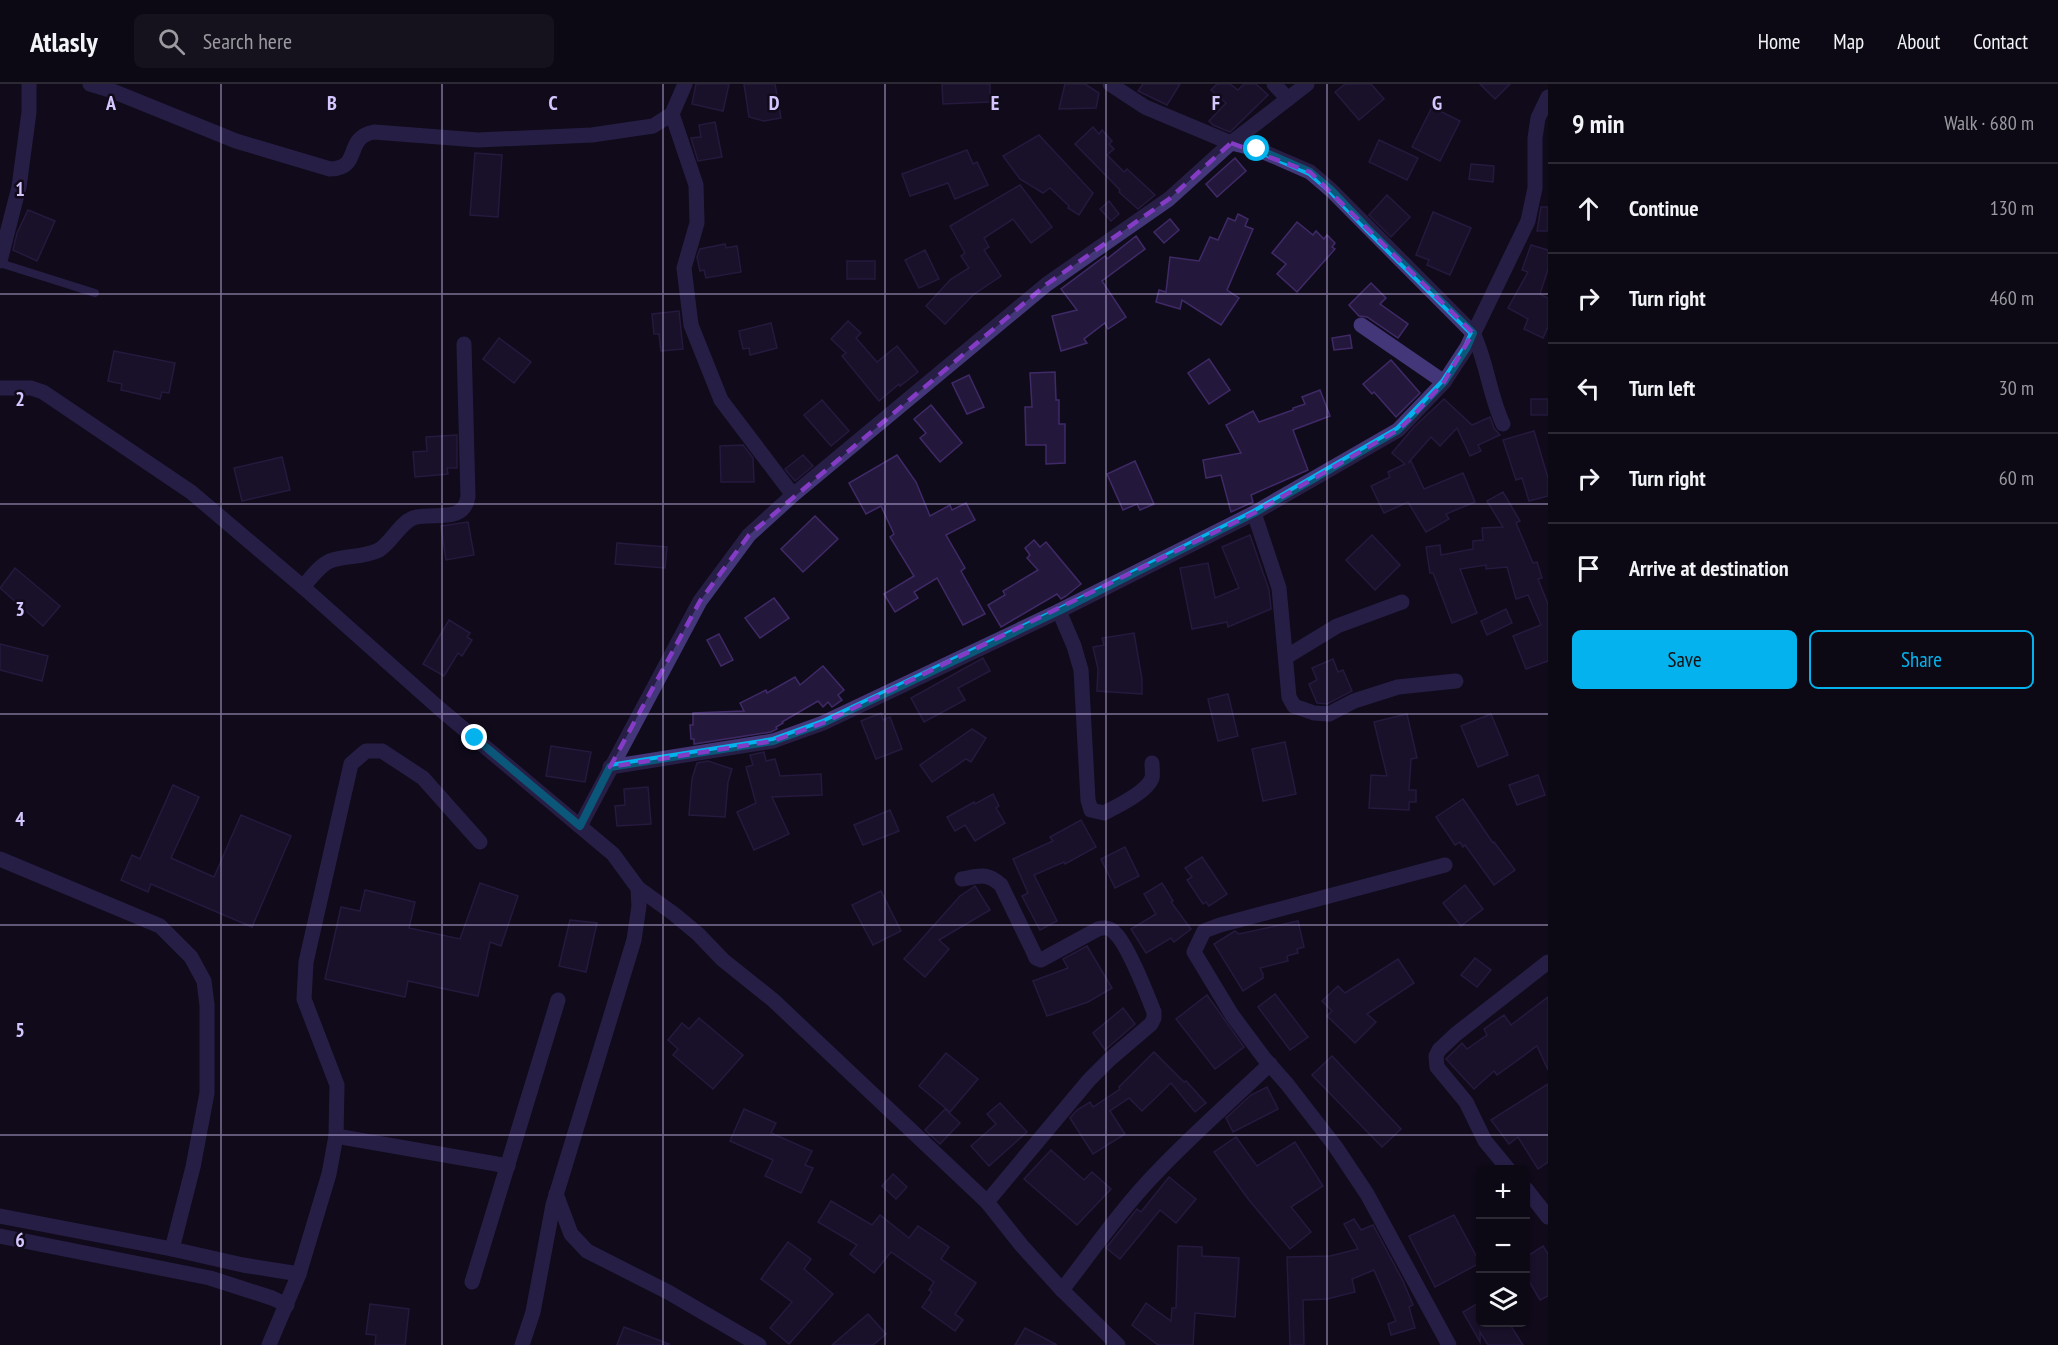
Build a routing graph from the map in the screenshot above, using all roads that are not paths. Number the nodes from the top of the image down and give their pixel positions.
1 (29, 84) edge
2 (90, 84) edge
3 (685, 84) edge
4 (1110, 84) edge
5 (1274, 84) edge
6 (1306, 84) edge
7 (1548, 97) edge
8 (1288, 99) junction
9 (672, 114) junction
10 (1231, 143) junction
11 (0, 262) edge
12 (95, 293) dead end
13 (1361, 325) dead end
14 (1473, 333) junction
15 (464, 344) dead end
16 (1444, 382) junction
17 (0, 388) edge
18 (1503, 424) dead end
19 (793, 495) junction
20 (1254, 513) junction
21 (303, 587) junction
22 (1402, 602) dead end
23 (1059, 611) junction
24 (1286, 657) junction
25 (1456, 681) dead end
26 (1152, 763) dead end
27 (610, 767) junction
28 (580, 826) junction
29 (480, 843) dead end
30 (0, 859) edge
31 (1445, 865) dead end
32 (962, 879) dead end
33 (638, 888) junction
34 (1548, 962) edge
35 (558, 1000) dead end
36 (1270, 1064) junction
37 (336, 1136) junction
38 (1505, 1165) edge
39 (508, 1166) junction
40 (556, 1194) junction
41 (1530, 1195) edge
42 (987, 1202) junction
43 (0, 1216) edge
44 (1548, 1217) edge
45 (22, 1220) junction
46 (0, 1236) edge
47 (19, 1240) junction
48 (172, 1249) junction
49 (299, 1274) junction
50 (472, 1282) dead end
51 (1062, 1290) junction
52 (287, 1305) junction
53 (269, 1345) edge
54 (522, 1345) edge
55 (759, 1345) edge
56 (1118, 1345) edge
57 (1449, 1345) edge

1 - 11 street
2 - 9 street
3 - 9 street
4 - 10 street
5 - 8 street
6 - 8 street
7 - 14 street
8 - 10 street
9 - 19 street
10 - 14 street
10 - 19 street
11 - 12 lane
13 - 16 street
14 - 16 street
14 - 18 street
15 - 21 street
16 - 20 street
17 - 21 street
19 - 27 street
20 - 23 street
20 - 24 street
21 - 28 street
22 - 24 street
23 - 26 street
23 - 27 street
24 - 25 street
27 - 28 street
28 - 33 street
29 - 37 street
30 - 48 street
31 - 36 street
32 - 42 street
33 - 40 street
33 - 42 street
34 - 38 street
35 - 39 street
36 - 51 street
36 - 57 street
37 - 39 street
37 - 49 street
39 - 50 street
40 - 54 street
40 - 55 street
41 - 44 street
42 - 51 street
43 - 45 street
45 - 47 street
45 - 48 street
46 - 47 street
47 - 52 street
48 - 49 street
49 - 52 street
51 - 56 street
52 - 53 street

